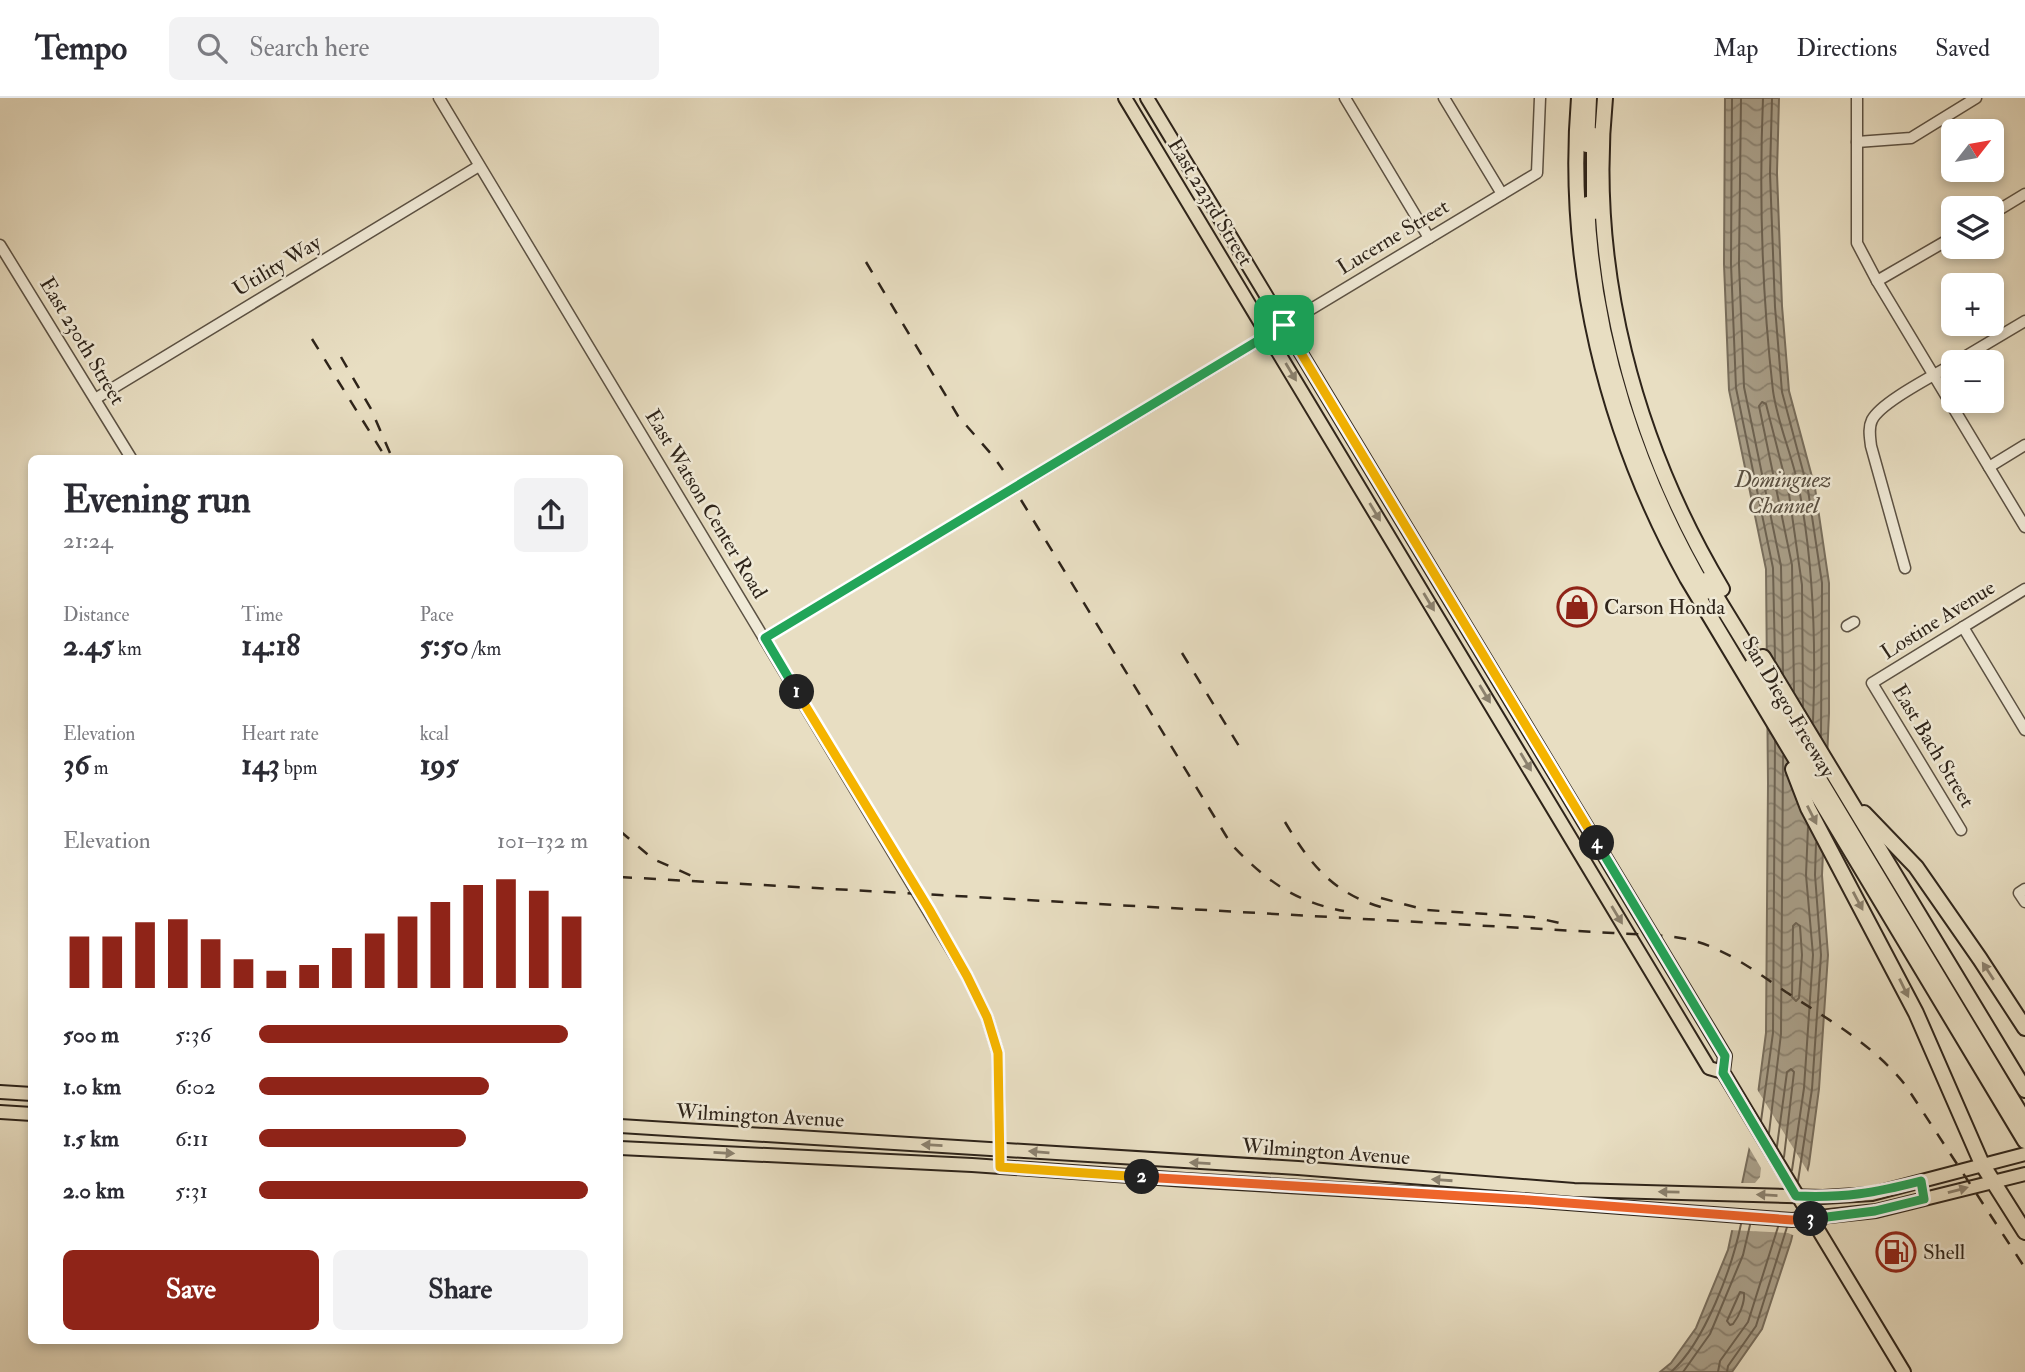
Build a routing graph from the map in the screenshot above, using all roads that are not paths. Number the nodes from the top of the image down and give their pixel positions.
1 (439, 98) edge
2 (1125, 98) edge
3 (1147, 98) edge
4 (1345, 98) edge
5 (1444, 98) edge
6 (1540, 98) edge
7 (1579, 98) edge
8 (1589, 98) edge
9 (1595, 98) edge
10 (1605, 98) edge
11 (1857, 98) edge
12 (1976, 98) edge
13 (1857, 142) junction
14 (479, 166) junction
15 (1502, 194) junction
16 (2025, 194) edge
17 (2004, 207) edge
18 (1429, 238) junction
19 (1941, 244) edge
20 (0, 245) edge
21 (1877, 281) junction
22 (2025, 321) edge
23 (1284, 325) junction
24 (1268, 335) junction
25 (1977, 350) edge
26 (1941, 372) edge
27 (1934, 376) junction
28 (95, 399) junction
29 (2025, 445) edge
30 (129, 455) edge
31 (1989, 467) junction
32 (2025, 527) edge
33 (1905, 568) dead end
34 (2025, 589) edge
35 (1964, 627) junction
36 (765, 638) junction
37 (1753, 663) junction
38 (1872, 683) joint
39 (1777, 729) junction
40 (2025, 730) edge
41 (1844, 792) junction
42 (1845, 816) junction
43 (1961, 830) dead end
44 (2025, 1028) edge
45 (1723, 1073) junction
46 (2025, 1090) edge
47 (0, 1092) edge
48 (28, 1094) edge
49 (2025, 1109) edge
50 (0, 1112) edge
51 (28, 1114) edge
52 (2020, 1123) edge
53 (623, 1126) edge
54 (2025, 1141) edge
55 (623, 1148) edge
56 (1000, 1149) junction
57 (2025, 1154) edge
58 (1982, 1164) junction
59 (1000, 1167) junction
60 (1366, 1174) junction
61 (2025, 1174) edge
62 (1921, 1181) junction
63 (1992, 1182) junction
64 (1365, 1190) junction
65 (1796, 1196) junction
66 (1924, 1199) junction
67 (1814, 1222) junction
68 (2025, 1232) edge
69 (1904, 1372) edge

1 - 14 street, East Watson Center Road
2 - 24 main road, East 223rd Street
3 - 23 main road, East 223rd Street
4 - 18 street
5 - 15 street
6 - 15 street, Lucerne Street
7 - 39 highway, San Diego Freeway
8 - 37 highway
9 - 37 highway
10 - 41 highway, San Diego Freeway
11 - 13 street
12 - 13 street
13 - 21 street
14 - 28 street, Utility Way
14 - 36 street, East Watson Center Road
15 - 18 street, Lucerne Street
16 - 17 street
18 - 23 street, Lucerne Street
19 - 21 street
20 - 28 street, East 230th Street
21 - 27 street
22 - 25 street
23 - 24 street, Lucerne Street
23 - 45 main road, East 223rd Street
24 - 36 street, Lucerne Street
24 -> 45 main road, East 223rd Street
26 - 27 street
27 - 31 street
27 - 33 street
28 - 30 street, East 230th Street
29 - 31 street
31 - 32 street
34 - 35 street, Lostine Avenue
35 - 38 street, Lostine Avenue
35 - 40 street
36 - 56 street, East Watson Center Road
37 - 42 highway
38 - 43 street, East Bach Street
39 - 52 highway, San Diego Freeway
39 -> 58 highway
44 -> 41 highway
41 - 46 highway, San Diego Freeway
42 - 49 highway
42 - 52 highway
45 - 65 main road, East 223rd Street
47 - 48 main road
50 - 51 main road
52 - 54 highway, San Diego Freeway
56 -> 53 main road, Wilmington Avenue
55 -> 59 main road, Wilmington Avenue
56 - 59 street, East Watson Center Road
60 -> 56 main road, Wilmington Avenue
57 - 58 main road, Wilmington Avenue
58 - 62 main road, Wilmington Avenue
58 - 63 highway
59 - 64 main road, Wilmington Avenue
60 - 64 main road
65 -> 60 main road, Wilmington Avenue
61 - 63 main road, Wilmington Avenue
62 - 65 main road, Wilmington Avenue
62 - 66 main road
66 -> 63 main road, Wilmington Avenue
63 - 68 highway
64 - 67 main road, Wilmington Avenue
65 - 67 main road, East 223rd Street
66 - 67 main road, Wilmington Avenue
67 - 69 main road

